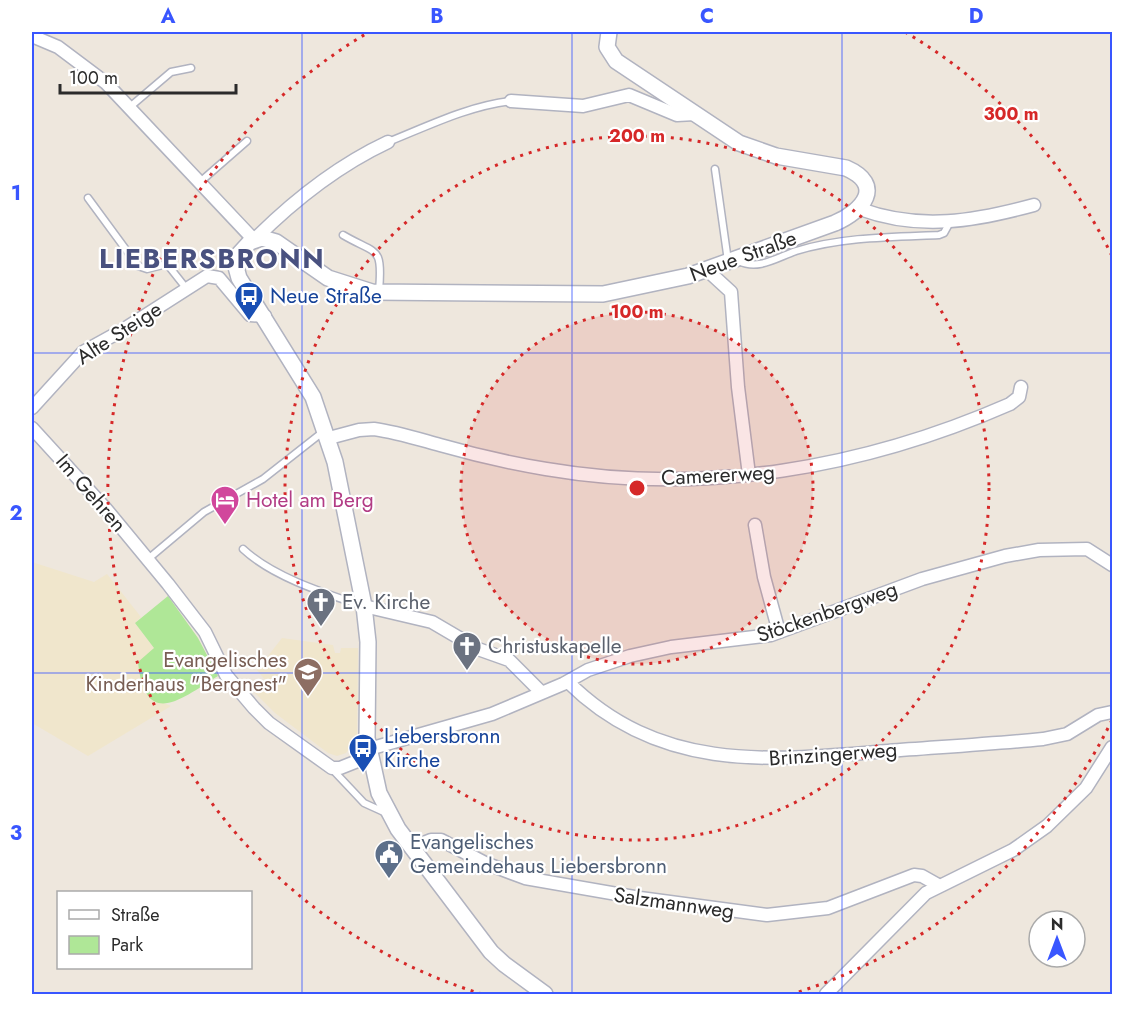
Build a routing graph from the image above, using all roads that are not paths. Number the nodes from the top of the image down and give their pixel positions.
1 (609, 32) edge
2 (32, 36) edge
3 (191, 68) dead end
4 (511, 101) joint
5 (130, 106) junction
6 (695, 114) junction
7 (247, 141) dead end
8 (388, 142) joint
9 (715, 169) dead end
10 (200, 182) junction
11 (88, 198) dead end
12 (1034, 205) dead end
13 (860, 209) junction
14 (950, 222) junction
15 (343, 235) dead end
16 (254, 240) junction
17 (732, 261) junction
18 (707, 270) junction
19 (186, 288) junction
20 (378, 293) junction
21 (265, 316) junction
22 (1021, 387) dead end
23 (32, 408) edge
24 (32, 428) edge
25 (327, 434) junction
26 (749, 475) junction
27 (755, 525) dead end
28 (243, 549) dead end
29 (148, 560) junction
30 (1113, 566) edge
31 (364, 606) junction
32 (779, 632) junction
33 (568, 682) junction
34 (541, 692) junction
35 (1113, 712) edge
36 (1113, 747) edge
37 (369, 753) junction
38 (332, 768) junction
39 (389, 815) junction
40 (411, 848) junction
41 (938, 885) junction
42 (545, 994) edge
43 (826, 994) edge

1 - 6 street
2 - 5 street
3 - 5 lane
4 - 6 street
4 - 8 lane
5 - 10 street
6 - 13 street
7 - 10 lane
8 - 16 street
9 - 17 lane
10 - 16 street
11 - 19 lane, Alte Steige
12 - 14 street
13 - 14 street
13 - 17 street, Neue Straße
14 - 17 lane
15 - 20 lane
16 - 20 street, Neue Straße
16 - 21 street
17 - 18 street, Neue Straße
18 - 20 street, Neue Straße
18 - 26 street
19 - 21 street, Alte Steige
19 - 23 street, Alte Steige
21 - 25 street
22 - 26 street, Camererweg
24 - 29 street, Im Gehren
25 - 26 street, Camererweg
25 - 29 lane
25 - 31 street
27 - 32 street
28 - 31 lane
29 - 38 street, Im Gehren
30 - 32 street, Stöckenbergweg
31 - 34 street
31 - 37 street
32 - 33 street, Stöckenbergweg
33 - 34 street, Stöckenbergweg
33 - 35 street, Brinzingerweg
34 - 37 street, Stöckenbergweg
36 - 41 street
37 - 38 street
37 - 39 street
38 - 39 lane, Im Gehren
39 - 40 street
40 - 41 street, Salzmannweg
40 - 42 street
41 - 43 street

